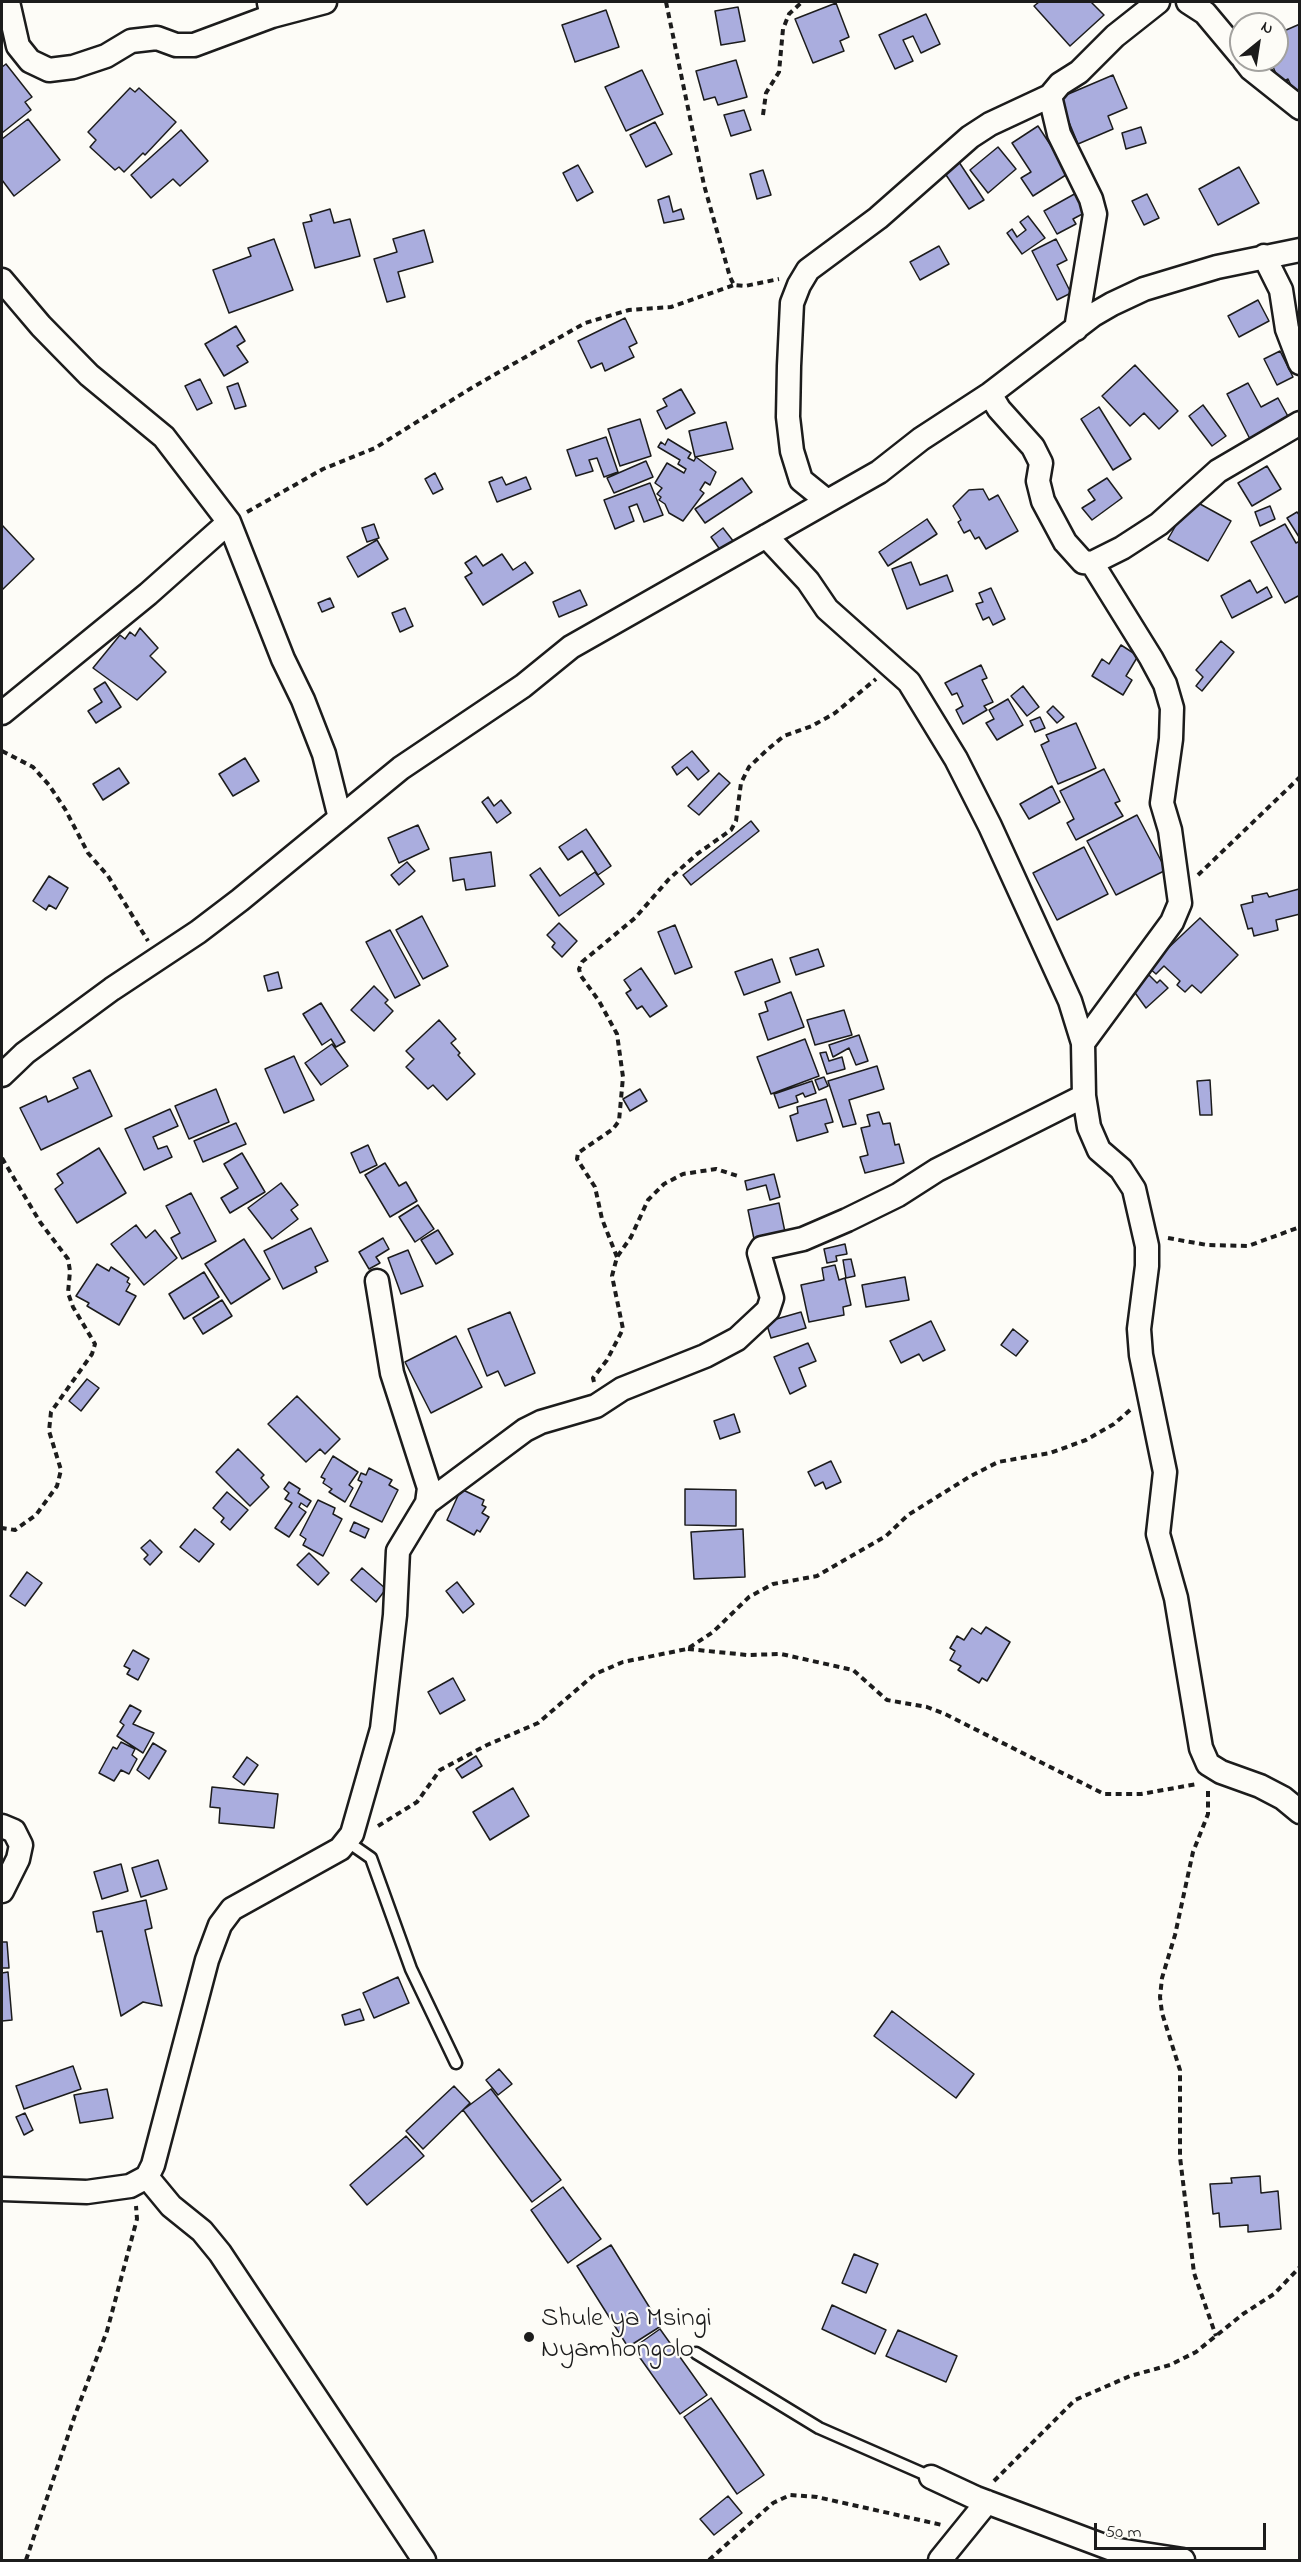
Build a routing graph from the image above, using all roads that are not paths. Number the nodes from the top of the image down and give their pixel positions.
1 (8, 2) edge
2 (326, 2) edge
3 (1158, 2) edge
4 (1188, 2) edge
5 (270, 9) edge
6 (1229, 42) edge
7 (1255, 72) edge
8 (1050, 96) junction
9 (1299, 108) edge
10 (1299, 250) edge
11 (1264, 256) junction
12 (2, 280) edge
13 (1076, 328) junction
14 (1299, 363) edge
15 (990, 394) junction
16 (1299, 423) edge
17 (827, 501) junction
18 (229, 522) junction
19 (766, 536) junction
20 (1092, 562) junction
21 (2, 713) edge
22 (340, 818) junction
23 (1083, 1043) junction
24 (2, 1075) edge
25 (1084, 1096) junction
26 (377, 1281) dead end
27 (427, 1503) junction
28 (1299, 1812) edge
29 (2, 1826) edge
30 (350, 1838) junction
31 (2, 1891) edge
32 (456, 2063) dead end
33 (138, 2181) junction
34 (2, 2189) edge
35 (696, 2354) dead end
36 (931, 2477) joint
37 (982, 2500) junction
38 (424, 2560) edge
39 (940, 2560) edge
40 (1183, 2560) edge

1 - 5 street
2 - 5 street
3 - 8 street
4 - 6 street
7 - 9 street
8 - 13 street
8 - 17 street
10 - 11 street
11 - 13 street
11 - 14 street
12 - 18 street
13 - 15 street
15 - 17 street
15 - 20 street
16 - 20 street
17 - 19 street
18 - 21 street
18 - 22 street
19 - 22 street
19 - 23 street
20 - 23 street
22 - 24 street
23 - 25 street
25 - 27 street
25 - 28 street
26 - 27 street
27 - 30 street
29 - 31 street
30 - 32 lane
30 - 33 street
33 - 34 street
33 - 38 street
35 - 36 lane
36 - 37 street
37 - 39 street
37 - 40 street

